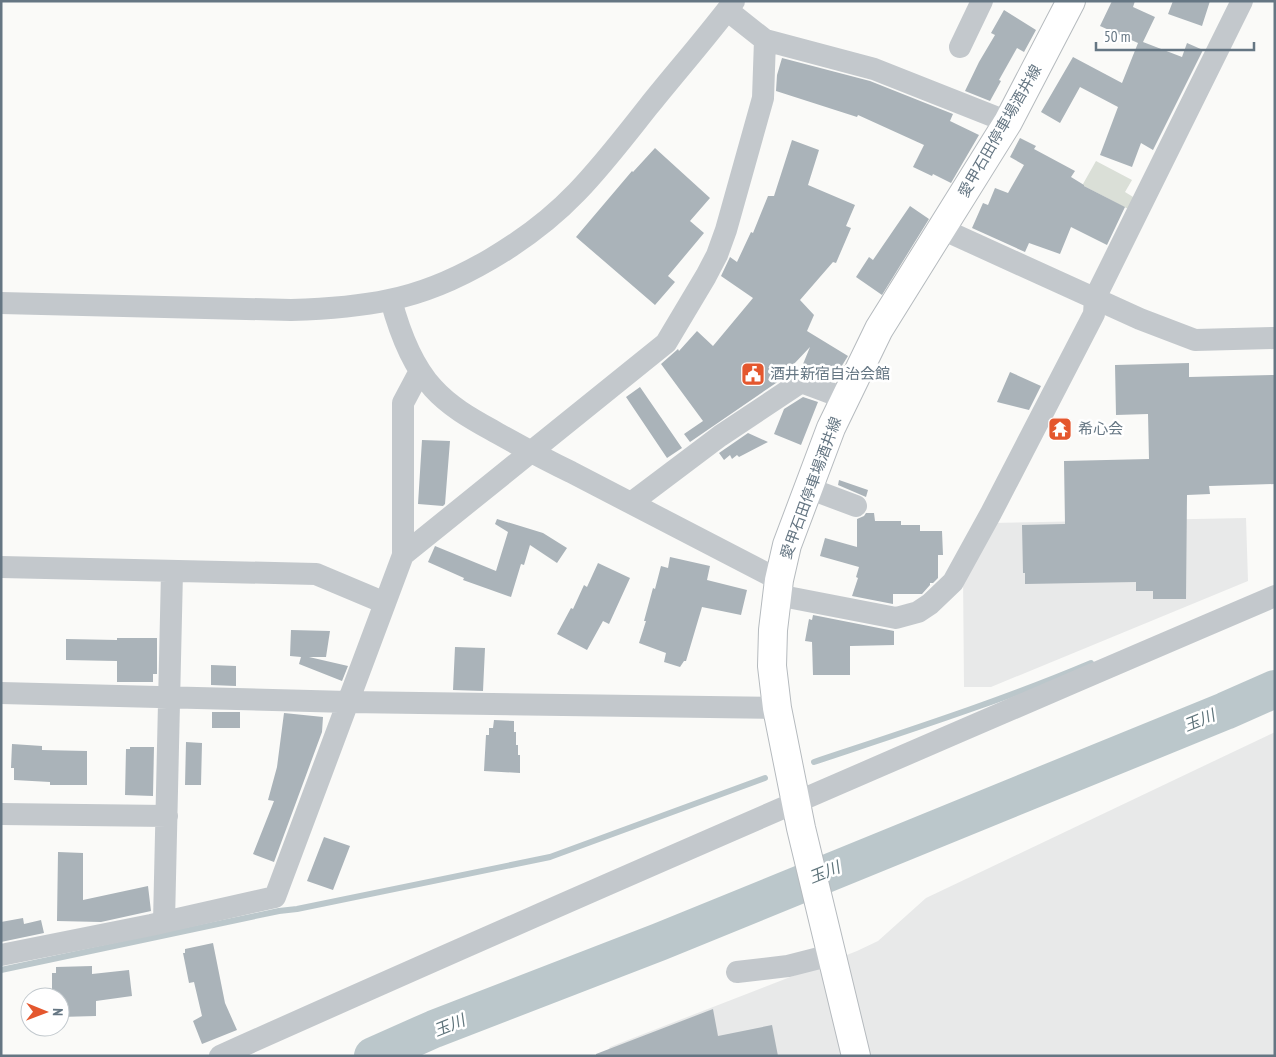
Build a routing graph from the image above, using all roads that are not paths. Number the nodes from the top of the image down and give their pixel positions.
1 (982, 1) edge
2 (1071, 1) edge
3 (1242, 1) edge
4 (730, 6) edge
5 (765, 40) junction
6 (960, 47) dead end
7 (1008, 122) junction
8 (942, 229) junction
9 (1095, 298) junction
10 (391, 300) junction
11 (1, 303) edge
12 (1275, 338) edge
13 (420, 371) junction
14 (844, 398) junction
15 (531, 452) junction
16 (808, 488) junction
17 (631, 503) junction
18 (856, 506) dead end
19 (403, 555) junction
20 (1, 567) edge
21 (172, 572) junction
22 (778, 588) junction
23 (1275, 596) edge
24 (385, 603) junction
25 (1, 693) edge
26 (170, 697) junction
27 (348, 702) junction
28 (776, 708) junction
29 (796, 801) junction
30 (1, 814) edge
31 (167, 816) junction
32 (164, 922) junction
33 (830, 951) junction
34 (1, 955) edge
35 (738, 972) dead end
36 (220, 1056) edge
37 (856, 1056) edge

1 - 6 street
2 - 7 main road, 愛甲石田停車場酒井線
3 - 9 street
4 - 5 street
4 - 10 street
5 - 7 street
5 - 15 street
7 - 8 main road, 愛甲石田停車場酒井線
8 - 9 street
8 - 14 main road, 愛甲石田停車場酒井線
9 - 12 street
9 - 22 street
10 - 11 street
10 - 13 street
13 - 15 street
13 - 19 street
14 - 16 main road, 愛甲石田停車場酒井線
14 - 17 street
15 - 17 street
15 - 19 street
16 - 18 street
16 - 22 main road, 愛甲石田停車場酒井線
17 - 22 street
19 - 24 street
20 - 21 street
21 - 24 street
21 - 26 street
22 - 28 main road, 愛甲石田停車場酒井線
23 - 29 street
24 - 27 street
25 - 26 street
26 - 27 street
26 - 31 street
27 - 28 street
27 - 32 street
28 - 29 main road, 愛甲石田停車場酒井線
29 - 33 main road, 愛甲石田停車場酒井線
29 - 36 street
30 - 31 street
31 - 32 street
32 - 34 street
33 - 35 street
33 - 37 main road, 愛甲石田停車場酒井線

